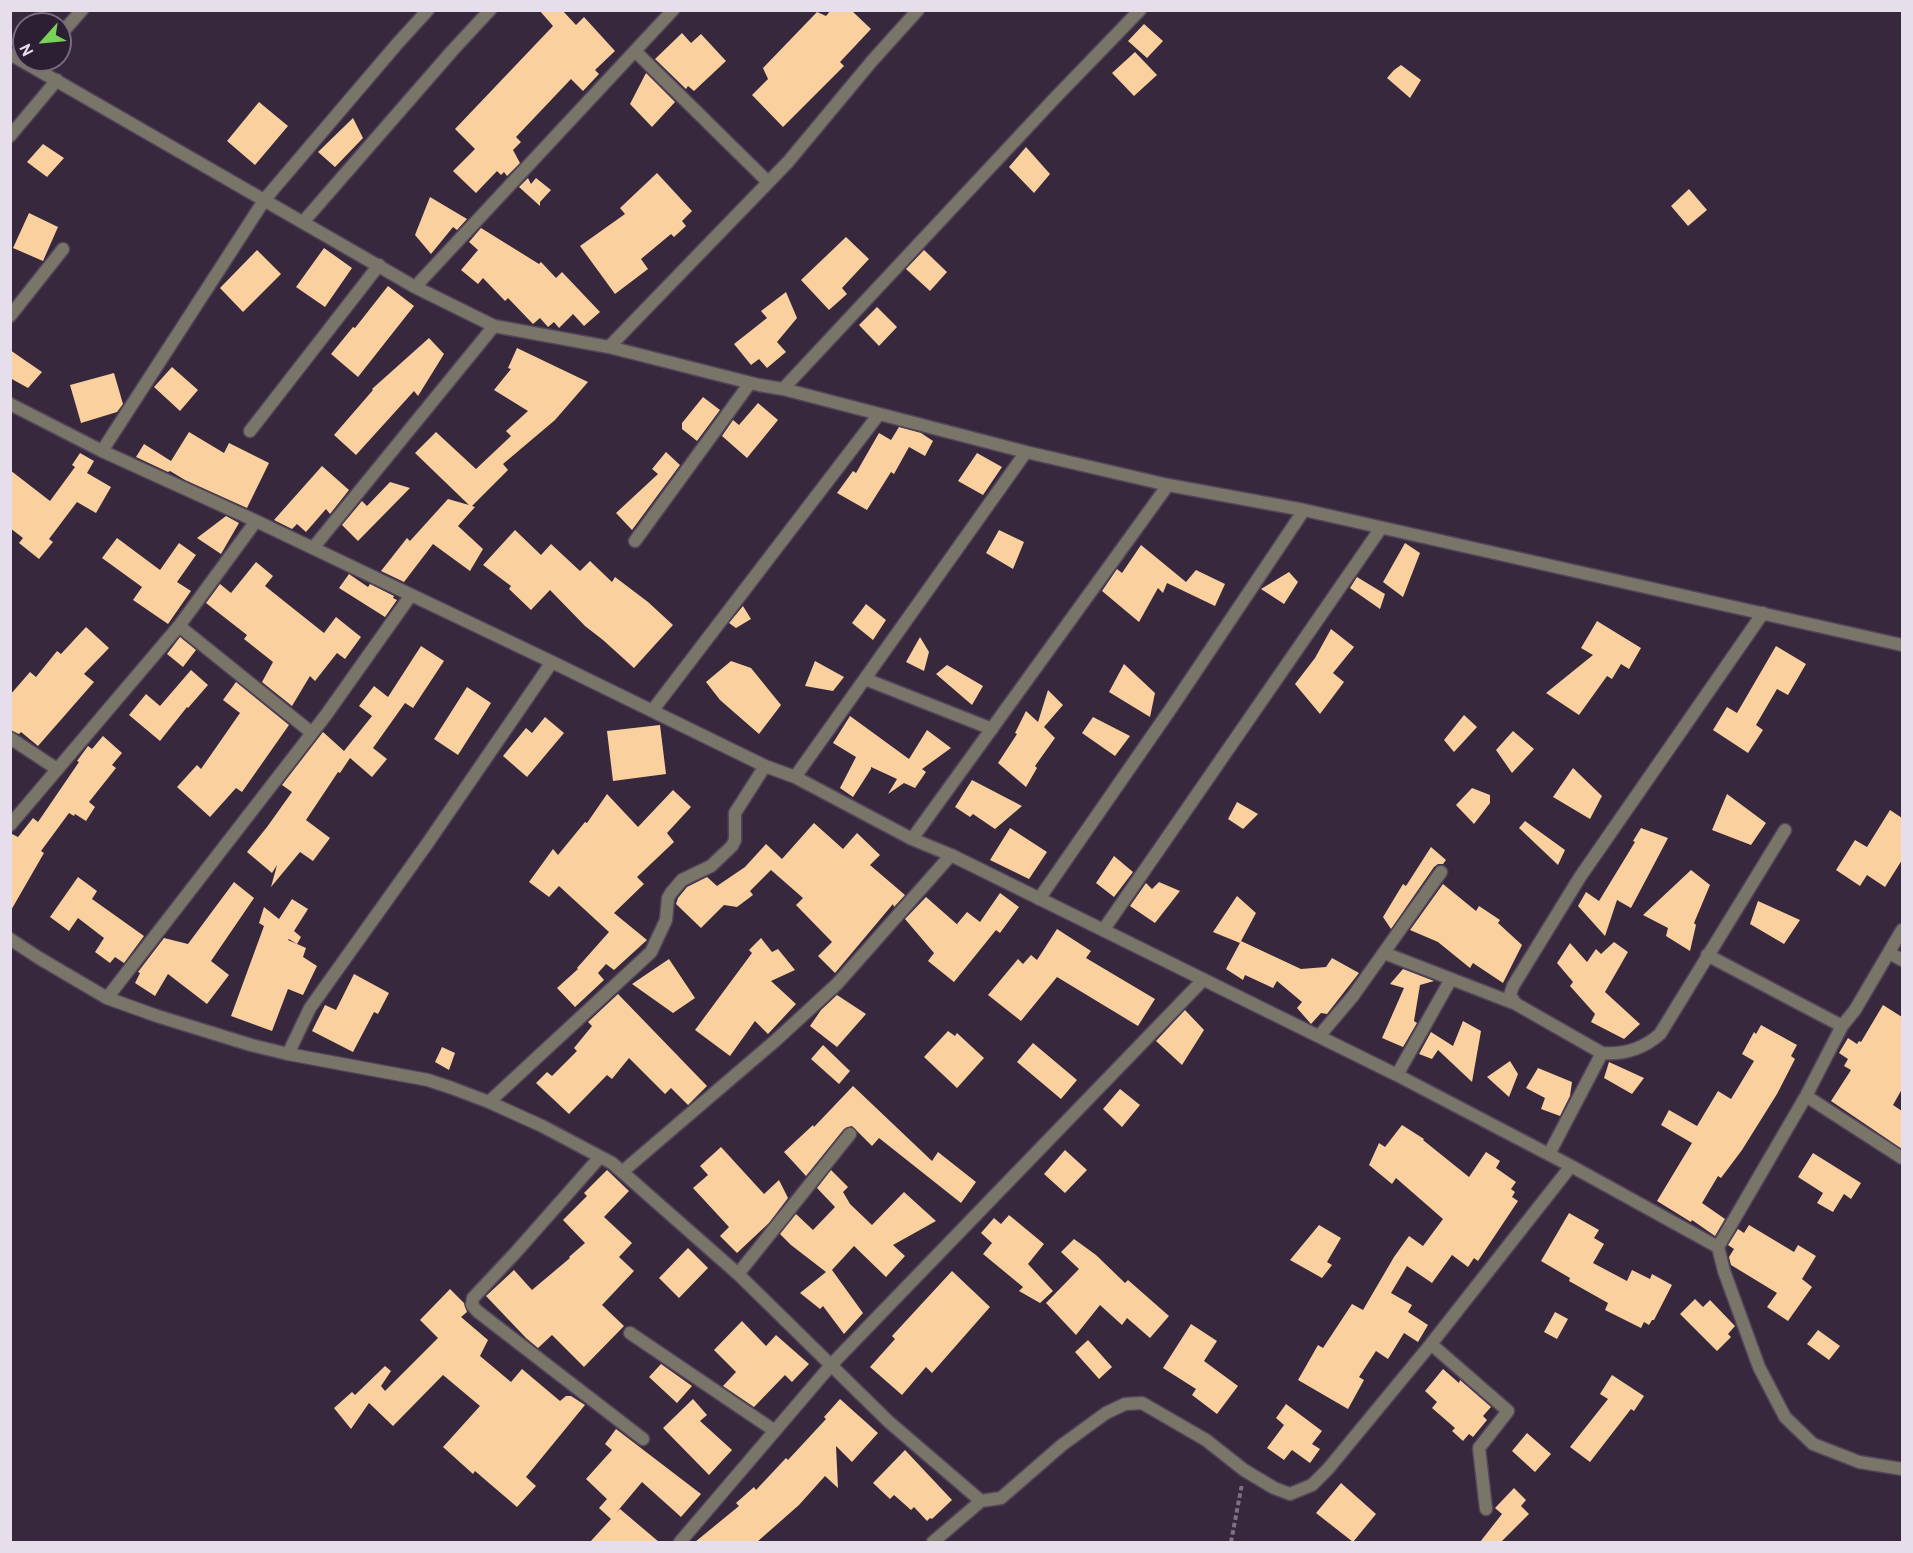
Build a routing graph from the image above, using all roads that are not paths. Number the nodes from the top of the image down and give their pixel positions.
1 (82, 10) edge
2 (428, 10) edge
3 (490, 10) edge
4 (673, 10) edge
5 (918, 10) edge
6 (1140, 10) edge
7 (72, 21) edge
8 (635, 51) junction
9 (47, 72) edge
10 (57, 80) junction
11 (10, 136) edge
12 (768, 182) junction
13 (265, 199) junction
14 (304, 221) junction
15 (63, 249) dead end
16 (379, 265) junction
17 (415, 287) junction
18 (10, 316) edge
19 (494, 326) junction
20 (609, 347) junction
21 (750, 383) junction
22 (783, 389) junction
23 (10, 404) edge
24 (879, 414) junction
25 (250, 431) dead end
26 (102, 451) junction
27 (1026, 452) junction
28 (1168, 484) junction
29 (1304, 510) junction
30 (256, 521) junction
31 (1381, 528) junction
32 (635, 541) dead end
33 (313, 548) junction
34 (411, 595) junction
35 (1763, 613) junction
36 (179, 626) junction
37 (1902, 645) edge
38 (552, 662) junction
39 (865, 679) junction
40 (652, 711) junction
41 (992, 729) junction
42 (312, 733) junction
43 (10, 738) edge
44 (765, 766) junction
45 (57, 769) junction
46 (795, 777) junction
47 (10, 825) edge
48 (1785, 830) dead end
49 (912, 839) junction
50 (951, 855) junction
51 (1441, 872) dead end
52 (1039, 898) junction
53 (1104, 929) junction
54 (1902, 930) edge
55 (10, 939) edge
56 (1384, 953) junction
57 (1889, 953) junction
58 (1707, 955) junction
59 (1902, 960) edge
60 (1451, 979) junction
61 (1203, 980) junction
62 (107, 998) junction
63 (1516, 1004) junction
64 (1842, 1026) junction
65 (1320, 1035) junction
66 (1602, 1053) junction
67 (288, 1054) junction
68 (1397, 1075) junction
69 (1806, 1096) junction
70 (489, 1102) junction
71 (850, 1134) dead end
72 (1550, 1154) junction
73 (600, 1157) junction
74 (1902, 1158) edge
75 (1571, 1166) junction
76 (622, 1172) junction
77 (1718, 1247) junction
78 (738, 1274) junction
79 (630, 1333) dead end
80 (1431, 1344) junction
81 (832, 1364) junction
82 (775, 1431) junction
83 (643, 1439) dead end
84 (1902, 1469) edge
85 (981, 1501) junction
86 (1486, 1509) dead end
87 (680, 1542) edge
88 (933, 1542) edge

1 - 7 street
2 - 13 street
3 - 14 street
4 - 8 street
5 - 12 street
6 - 22 street
8 - 12 street
8 - 17 street
9 - 10 street
10 - 11 street
10 - 13 street
12 - 20 street
13 - 14 street
13 - 26 street
14 - 16 street
15 - 18 street
16 - 17 street
16 - 25 street
17 - 19 street
19 - 20 street
19 - 33 street
20 - 21 street
21 - 22 street
21 - 32 street
22 - 24 street
23 - 26 street
24 - 27 street
24 - 40 street
26 - 30 street
27 - 28 street
27 - 39 street
28 - 29 street
28 - 41 street
29 - 31 street
29 - 52 street
30 - 33 street
30 - 36 street
31 - 35 street
31 - 53 street
33 - 34 street
34 - 38 street
34 - 42 street
35 - 37 street
35 - 63 street
36 - 42 street
36 - 45 street
38 - 40 street
38 - 67 street
39 - 41 street
39 - 46 street
40 - 44 street
41 - 49 street
42 - 62 street
43 - 45 street
44 - 46 street
44 - 70 street
45 - 47 street
46 - 49 street
48 - 58 street
49 - 50 street
50 - 52 street
50 - 76 street
51 - 56 street
52 - 53 street
53 - 61 street
54 - 57 street
55 - 62 street
56 - 60 street
56 - 65 street
57 - 59 street
57 - 64 street
58 - 64 street
58 - 66 street
60 - 63 street
60 - 68 street
61 - 65 street
61 - 81 street
62 - 67 street
63 - 66 street
64 - 69 street
65 - 68 street
66 - 72 street
67 - 70 street
68 - 72 street
69 - 74 street
69 - 77 street
70 - 73 street
71 - 78 street
72 - 75 street
73 - 76 street
73 - 83 street
75 - 77 street
75 - 80 street
76 - 78 street
77 - 84 street
78 - 81 street
79 - 82 street
80 - 85 street
80 - 86 street
81 - 82 street
81 - 85 street
82 - 87 street
85 - 88 street

